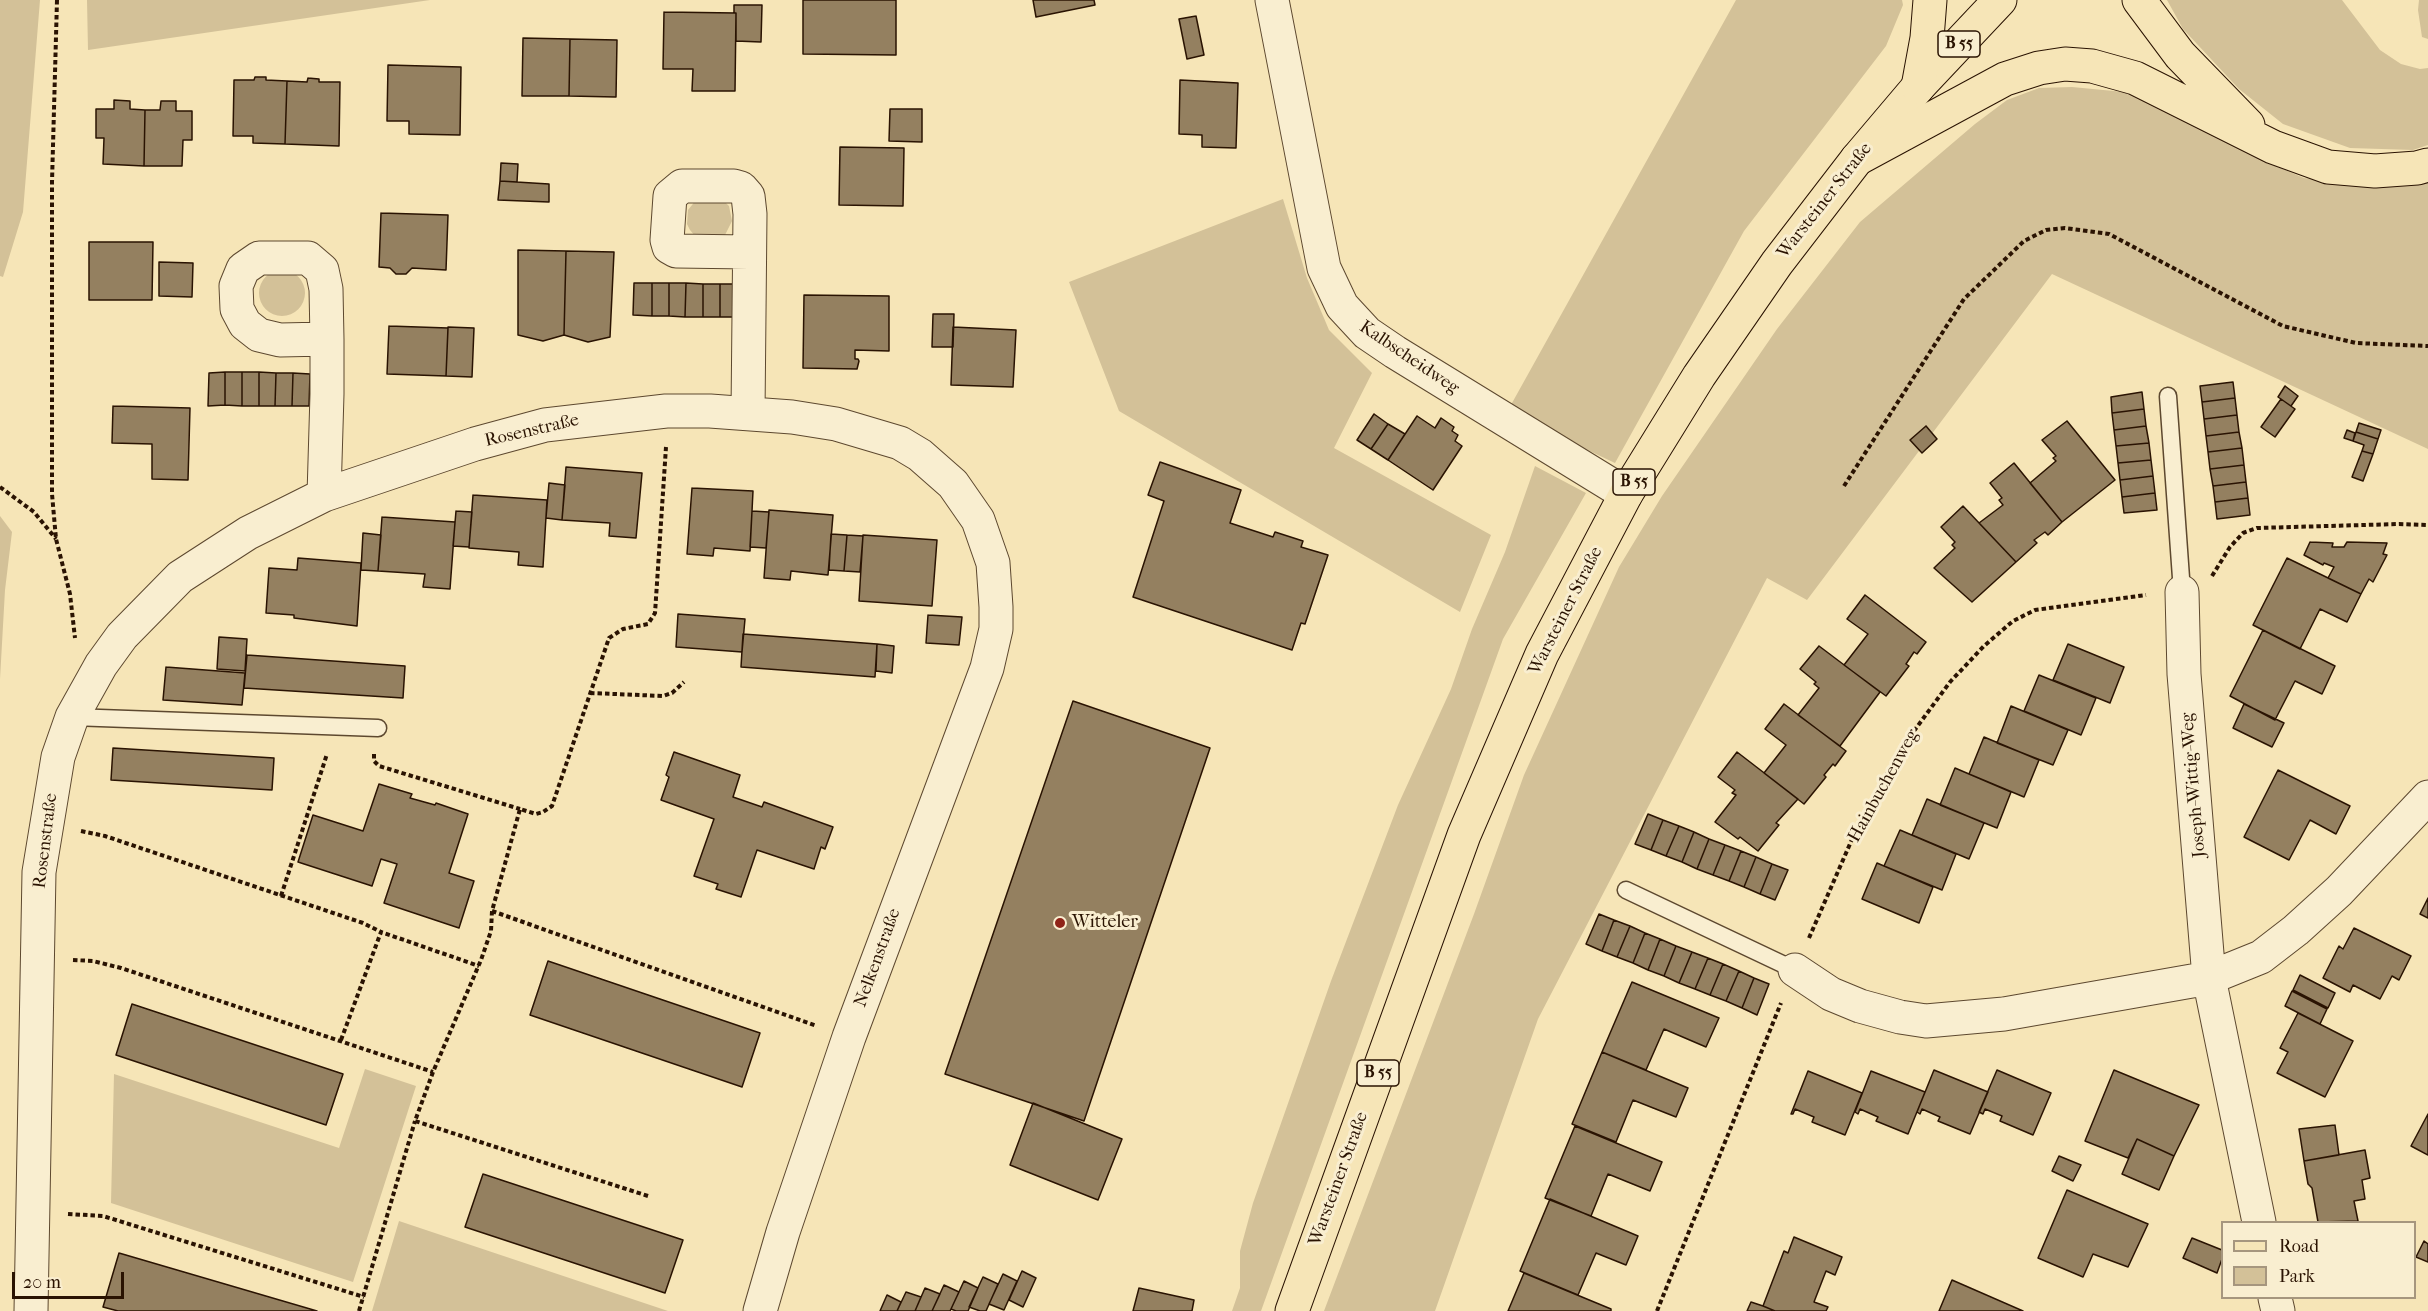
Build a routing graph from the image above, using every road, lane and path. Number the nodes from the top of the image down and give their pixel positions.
1 (57, 0) edge
2 (1272, 0) edge
3 (1930, 0) edge
4 (2000, 0) edge
5 (2139, 0) edge
6 (1918, 87) junction
7 (2274, 147) junction
8 (1857, 159) junction
9 (2428, 165) edge
10 (749, 252) dead end
11 (327, 339) dead end
12 (2428, 346) edge
13 (2168, 396) dead end
14 (666, 411) junction
15 (748, 412) junction
16 (1844, 486) dead end
17 (0, 487) edge
18 (1626, 494) junction
19 (324, 495) junction
20 (2428, 525) edge
21 (56, 539) junction
22 (2182, 592) junction
23 (996, 607) joint
24 (76, 642) dead end
25 (684, 682) dead end
26 (590, 693) junction
27 (72, 717) junction
28 (336, 726) junction
29 (378, 728) joint
30 (2428, 797) edge
31 (520, 809) junction
32 (48, 825) junction
33 (1626, 890) dead end
34 (281, 896) junction
35 (492, 911) junction
36 (381, 932) junction
37 (38, 958) junction
38 (479, 966) junction
39 (1795, 970) junction
40 (2209, 978) junction
41 (849, 1037) junction
42 (341, 1040) junction
43 (433, 1072) junction
44 (415, 1121) junction
45 (648, 1196) dead end
46 (33, 1212) junction
47 (2259, 1221) edge
48 (364, 1297) junction
49 (31, 1311) edge
50 (359, 1311) edge
51 (760, 1311) edge
52 (1292, 1311) edge
53 (1658, 1311) edge

1 - 21 path
2 - 18 street, Kalbscheidweg
3 - 6 main road
4 - 6 main road, Warsteiner Straße / B 55
5 - 7 main road
6 - 8 main road, Warsteiner Straße / B 55
7 - 8 main road
7 - 9 main road
8 - 18 main road, Warsteiner Straße / B 55
10 - 15 street
11 - 19 street
12 - 16 path
13 - 22 lane
14 - 15 street, Rosenstraße
14 - 19 street, Rosenstraße
14 - 26 path
15 - 23 street, Rosenstraße
17 - 21 path
18 - 52 main road, Warsteiner Straße / B 55
19 - 27 street, Rosenstraße
20 - 22 path
21 - 24 path
22 - 39 path, Hainbuchenweg
22 - 40 street, Joseph-Wittig-Weg
23 - 41 street, Nelkenstraße
25 - 26 path
26 - 31 path
27 - 28 lane
27 - 32 street, Rosenstraße
28 - 29 lane
28 - 34 path
29 - 31 path
30 - 40 street
31 - 35 path
32 - 34 path
32 - 37 street, Rosenstraße
33 - 39 lane
34 - 36 path
35 - 38 path
35 - 41 path
36 - 38 path
36 - 42 path
37 - 42 path
37 - 46 street, Rosenstraße
38 - 43 path
39 - 40 street
39 - 53 path, Hainbuchenweg
40 - 47 street, Joseph-Wittig-Weg
41 - 51 street, Nelkenstraße
42 - 43 path
43 - 44 path
44 - 45 path
44 - 48 path
46 - 48 path
46 - 49 street, Rosenstraße
48 - 50 path

